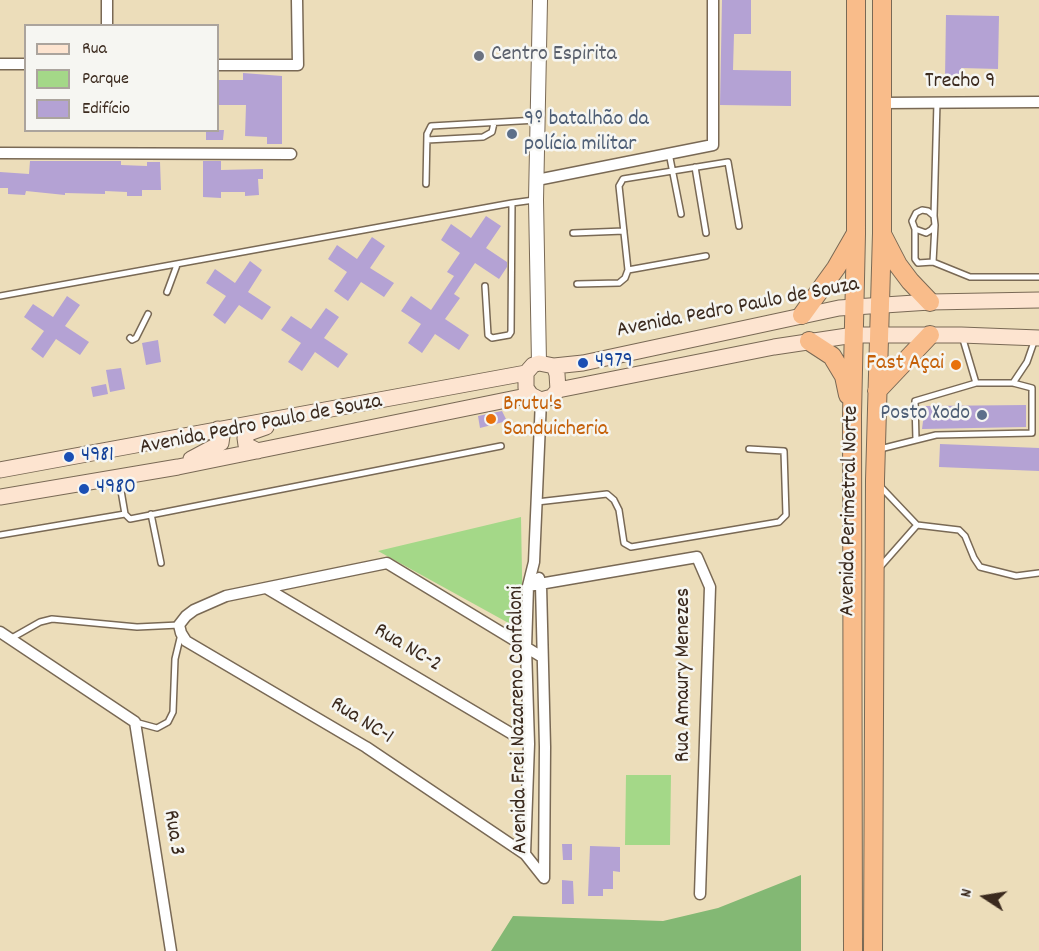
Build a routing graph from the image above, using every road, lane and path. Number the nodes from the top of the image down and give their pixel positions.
1 (107, 0) edge
2 (297, 0) edge
3 (540, 0) edge
4 (712, 0) edge
5 (856, 0) edge
6 (882, 0) edge
7 (107, 24) edge
8 (0, 64) edge
9 (24, 64) edge
10 (219, 65) edge
11 (937, 102) junction
12 (1039, 102) edge
13 (882, 103) junction
14 (537, 120) junction
15 (494, 123) junction
16 (427, 140) junction
17 (0, 153) edge
18 (669, 153) junction
19 (291, 154) dead end
20 (695, 167) junction
21 (673, 171) junction
22 (537, 180) junction
23 (426, 184) dead end
24 (536, 200) junction
25 (512, 203) junction
26 (681, 214) dead end
27 (934, 216) junction
28 (934, 225) junction
29 (739, 226) dead end
30 (915, 229) junction
31 (624, 231) junction
32 (573, 233) dead end
33 (706, 233) dead end
34 (882, 233) junction
35 (856, 234) junction
36 (706, 256) dead end
37 (933, 262) junction
38 (177, 265) junction
39 (628, 270) junction
40 (1039, 277) edge
41 (577, 284) dead end
42 (485, 286) dead end
43 (167, 292) dead end
44 (0, 296) edge
45 (1039, 300) edge
46 (930, 302) junction
47 (879, 304) junction
48 (855, 306) junction
49 (148, 314) dead end
50 (802, 315) junction
51 (1038, 334) edge
52 (854, 335) junction
53 (878, 335) junction
54 (930, 335) junction
55 (962, 335) junction
56 (130, 338) dead end
57 (808, 341) junction
58 (547, 365) junction
59 (526, 373) junction
60 (976, 383) junction
61 (1013, 383) junction
62 (558, 390) junction
63 (877, 391) junction
64 (536, 398) junction
65 (852, 415) junction
66 (275, 420) junction
67 (218, 429) junction
68 (916, 440) junction
69 (501, 446) dead end
70 (748, 449) dead end
71 (876, 450) junction
72 (258, 451) junction
73 (178, 467) junction
74 (0, 470) edge
75 (119, 477) junction
76 (875, 480) junction
77 (0, 497) edge
78 (536, 502) junction
79 (125, 514) junction
80 (151, 514) junction
81 (917, 525) junction
82 (0, 535) edge
83 (534, 562) junction
84 (161, 563) dead end
85 (875, 573) junction
86 (1039, 573) edge
87 (541, 585) junction
88 (528, 586) junction
89 (266, 588) junction
90 (180, 629) junction
91 (0, 632) edge
92 (10, 639) junction
93 (526, 648) junction
94 (542, 657) junction
95 (135, 722) junction
96 (529, 744) junction
97 (525, 854) junction
98 (544, 878) joint
99 (700, 894) dead end
100 (171, 951) edge
101 (853, 951) edge
102 (873, 951) edge

1 - 7 street
2 - 10 street
3 - 14 street
4 - 18 street
5 - 35 highway, Avenida Perimetral Norte
6 - 13 highway, Avenida Perimetral Norte
8 - 9 street
11 - 12 street, Trecho 9
11 - 13 street, Trecho 9
11 - 27 lane
13 - 34 highway, Avenida Perimetral Norte
14 - 15 lane
14 - 22 street
15 - 16 lane
15 - 16 lane
16 - 23 lane
17 - 19 street
18 - 21 lane
18 - 22 street
20 - 21 lane
20 - 29 lane
20 - 33 lane
21 - 26 lane
21 - 31 lane
22 - 24 street
24 - 25 lane
24 - 58 street
25 - 38 lane
25 - 42 lane
27 - 28 lane
27 - 30 lane
28 - 30 lane
28 - 37 lane
30 - 37 lane
31 - 32 lane
31 - 39 lane
34 - 46 highway
34 - 47 highway, Avenida Perimetral Norte
35 - 48 highway, Avenida Perimetral Norte
35 - 50 highway
36 - 39 lane
37 - 40 lane
38 - 43 lane
38 - 44 lane
39 - 41 lane
45 - 46 main road, Avenida Pedro Paulo de Souza
46 - 47 main road, Avenida Pedro Paulo de Souza
47 - 48 main road, Avenida Pedro Paulo de Souza
47 - 53 highway, Avenida Perimetral Norte
48 - 50 main road, Avenida Pedro Paulo de Souza
48 - 52 highway, Avenida Perimetral Norte
49 - 56 lane
50 - 58 main road, Avenida Pedro Paulo de Souza
51 - 55 main road, Avenida Pedro Paulo de Souza
51 - 61 lane
52 - 53 main road, Avenida Pedro Paulo de Souza
52 - 57 main road, Avenida Pedro Paulo de Souza
52 - 65 highway, Avenida Perimetral Norte
53 - 54 main road, Avenida Pedro Paulo de Souza
53 - 63 highway, Avenida Perimetral Norte
54 - 55 main road, Avenida Pedro Paulo de Souza
54 - 63 highway
55 - 60 lane
57 - 62 main road, Avenida Pedro Paulo de Souza
57 - 65 highway
58 - 59 main road
58 - 62 main road
59 - 64 main road
59 - 66 main road, Avenida Pedro Paulo de Souza
60 - 61 lane
60 - 68 lane
61 - 68 lane
62 - 64 main road
63 - 71 highway, Avenida Perimetral Norte
64 - 72 main road, Avenida Pedro Paulo de Souza
64 - 78 street, Avenida Frei Nazareno Confaloni
65 - 101 highway, Avenida Perimetral Norte
66 - 67 main road, Avenida Pedro Paulo de Souza
66 - 72 main road
67 - 73 main road
67 - 74 main road, Avenida Pedro Paulo de Souza
68 - 71 lane
69 - 80 lane
70 - 78 lane
71 - 76 highway, Avenida Perimetral Norte
72 - 73 main road, Avenida Pedro Paulo de Souza
73 - 75 main road, Avenida Pedro Paulo de Souza
75 - 77 main road, Avenida Pedro Paulo de Souza
75 - 79 lane
76 - 81 lane
76 - 85 highway, Avenida Perimetral Norte
78 - 83 street, Avenida Frei Nazareno Confaloni
79 - 80 lane
79 - 82 lane
80 - 84 lane
81 - 85 lane
81 - 86 lane
83 - 87 street, Avenida Frei Nazareno Confaloni
83 - 88 street, Avenida Frei Nazareno Confaloni
85 - 102 highway, Avenida Perimetral Norte
87 - 88 street, Rua Amaury Menezes
87 - 94 street, Avenida Frei Nazareno Confaloni
87 - 99 street, Rua Amaury Menezes
88 - 93 street, Avenida Frei Nazareno Confaloni
89 - 90 street
89 - 93 street
89 - 96 street, Rua NC-2
90 - 92 lane
90 - 95 lane
90 - 97 street, Rua NC-1
91 - 92 street
92 - 95 street
93 - 94 street
93 - 96 street, Avenida Frei Nazareno Confaloni
94 - 98 street, Avenida Frei Nazareno Confaloni
95 - 100 street, Rua 3
96 - 97 street, Avenida Frei Nazareno Confaloni
97 - 98 street, Rua NC-1

